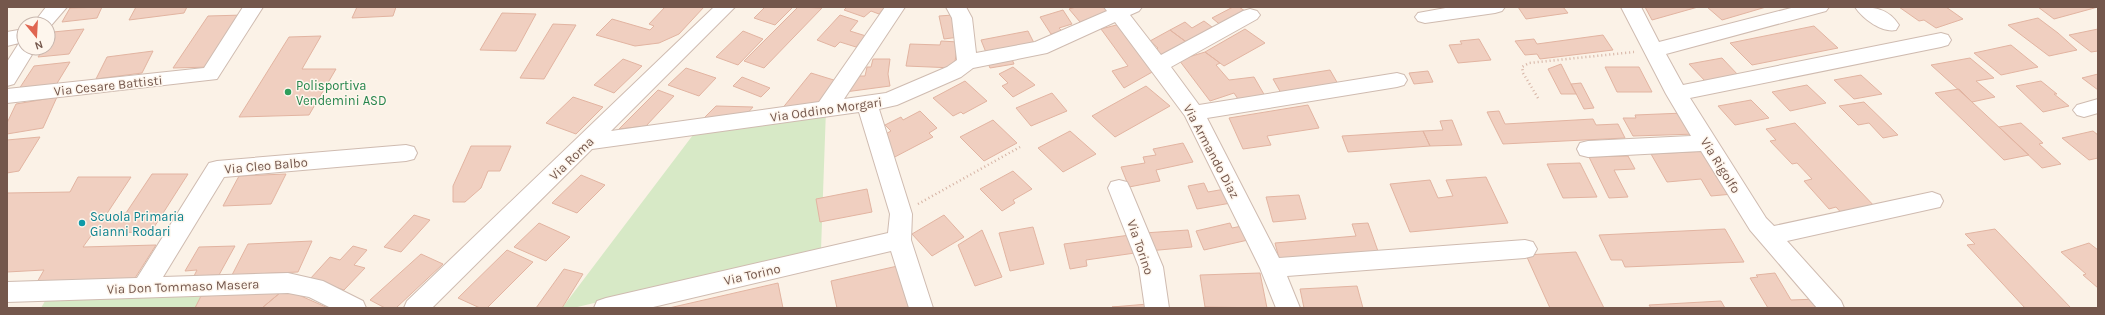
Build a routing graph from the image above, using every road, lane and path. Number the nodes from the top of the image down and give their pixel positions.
1 (56, 7) edge
2 (253, 7) edge
3 (725, 7) edge
4 (895, 7) edge
5 (956, 7) edge
6 (1495, 7) edge
7 (1631, 7) edge
8 (1819, 7) edge
9 (1865, 7) edge
10 (1122, 9) edge
11 (1250, 15) dead end
12 (49, 16) edge
13 (1424, 17) dead end
14 (1888, 25) dead end
15 (1941, 40) dead end
16 (1654, 50) junction
17 (21, 56) edge
18 (966, 62) junction
19 (1159, 65) junction
20 (7, 79) edge
21 (1398, 80) dead end
22 (1676, 94) junction
23 (7, 96) edge
24 (1538, 98) dead end
25 (867, 105) junction
26 (826, 109) junction
27 (1194, 113) junction
28 (588, 142) junction
29 (1707, 143) junction
30 (1020, 147) dead end
31 (1588, 149) dead end
32 (406, 153) dead end
33 (1119, 188) dead end
34 (1932, 202) dead end
35 (901, 214) junction
36 (1769, 236) junction
37 (899, 240) junction
38 (1525, 249) dead end
39 (1272, 268) junction
40 (144, 287) junction
41 (7, 292) edge
42 (354, 308) edge
43 (416, 308) edge
44 (606, 308) edge
45 (921, 308) edge
46 (1157, 308) edge
47 (1288, 308) edge
48 (1832, 308) edge

1 - 12 street
2 - 23 street, Via Cesare Battisti
3 - 28 street, Via Roma
4 - 26 street
5 - 18 street
6 - 13 street
7 - 16 street, Via Rigolfo
8 - 16 street
9 - 14 street
10 - 18 street, Via Oddino Morgari
10 - 19 street, Via Armando Diaz
11 - 19 street
15 - 22 street
16 - 22 street, Via Rigolfo
16 - 24 path
17 - 20 street
18 - 25 street, Via Oddino Morgari
19 - 27 street, Via Armando Diaz
21 - 27 street
22 - 29 street, Via Rigolfo
25 - 26 street, Via Oddino Morgari
25 - 35 street
26 - 28 street, Via Oddino Morgari
27 - 39 street, Via Armando Diaz
28 - 43 street, Via Roma
29 - 31 street
29 - 36 street, Via Rigolfo
30 - 35 path
32 - 40 street, Via Cleo Balbo
33 - 46 street, Via Torino
34 - 36 street
35 - 37 street
36 - 48 street, Via Rigolfo
37 - 44 street, Via Torino
37 - 45 street
38 - 39 street
39 - 47 street, Via Armando Diaz
40 - 41 street, Via Don Tommaso Masera
40 - 42 street, Via Don Tommaso Masera

